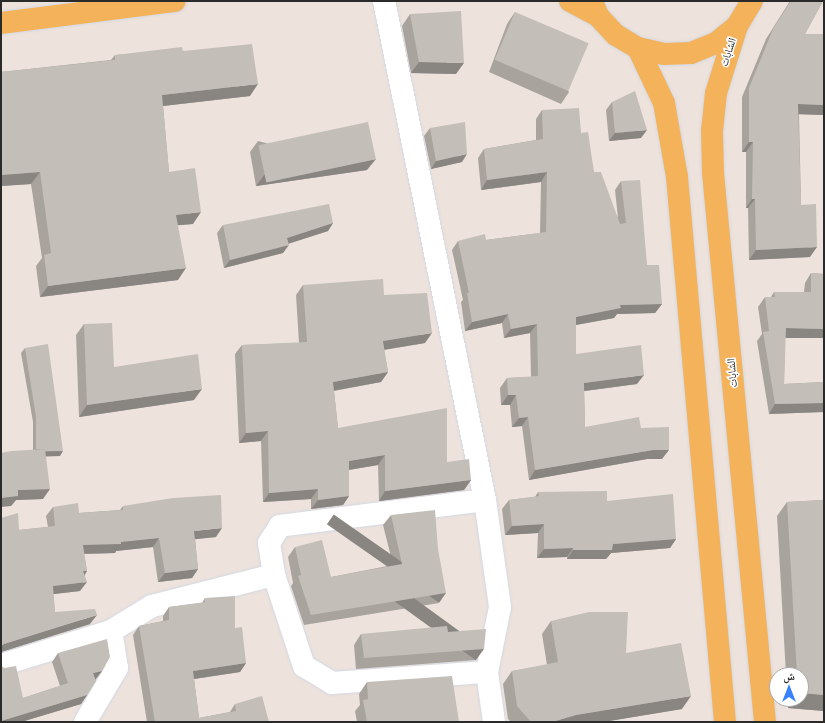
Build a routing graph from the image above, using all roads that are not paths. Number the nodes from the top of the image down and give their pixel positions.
1 (175, 1) edge
2 (384, 1) edge
3 (570, 1) edge
4 (752, 2) edge
5 (595, 8) edge
6 (1, 23) edge
7 (736, 26) junction
8 (638, 48) junction
9 (485, 500) junction
10 (274, 575) junction
11 (111, 631) junction
12 (1, 665) edge
13 (487, 672) junction
14 (85, 722) edge
15 (494, 722) edge
16 (725, 722) edge
17 (765, 722) edge

1 - 6 main road
2 - 9 street
3 - 5 main road
4 - 7 main road
5 - 8 main road
7 - 8 main road
7 - 17 main road, الشابات
8 - 16 main road
9 - 10 street
9 - 13 street
10 - 11 street
10 - 13 street
11 - 12 street
11 - 14 street
13 - 15 street

